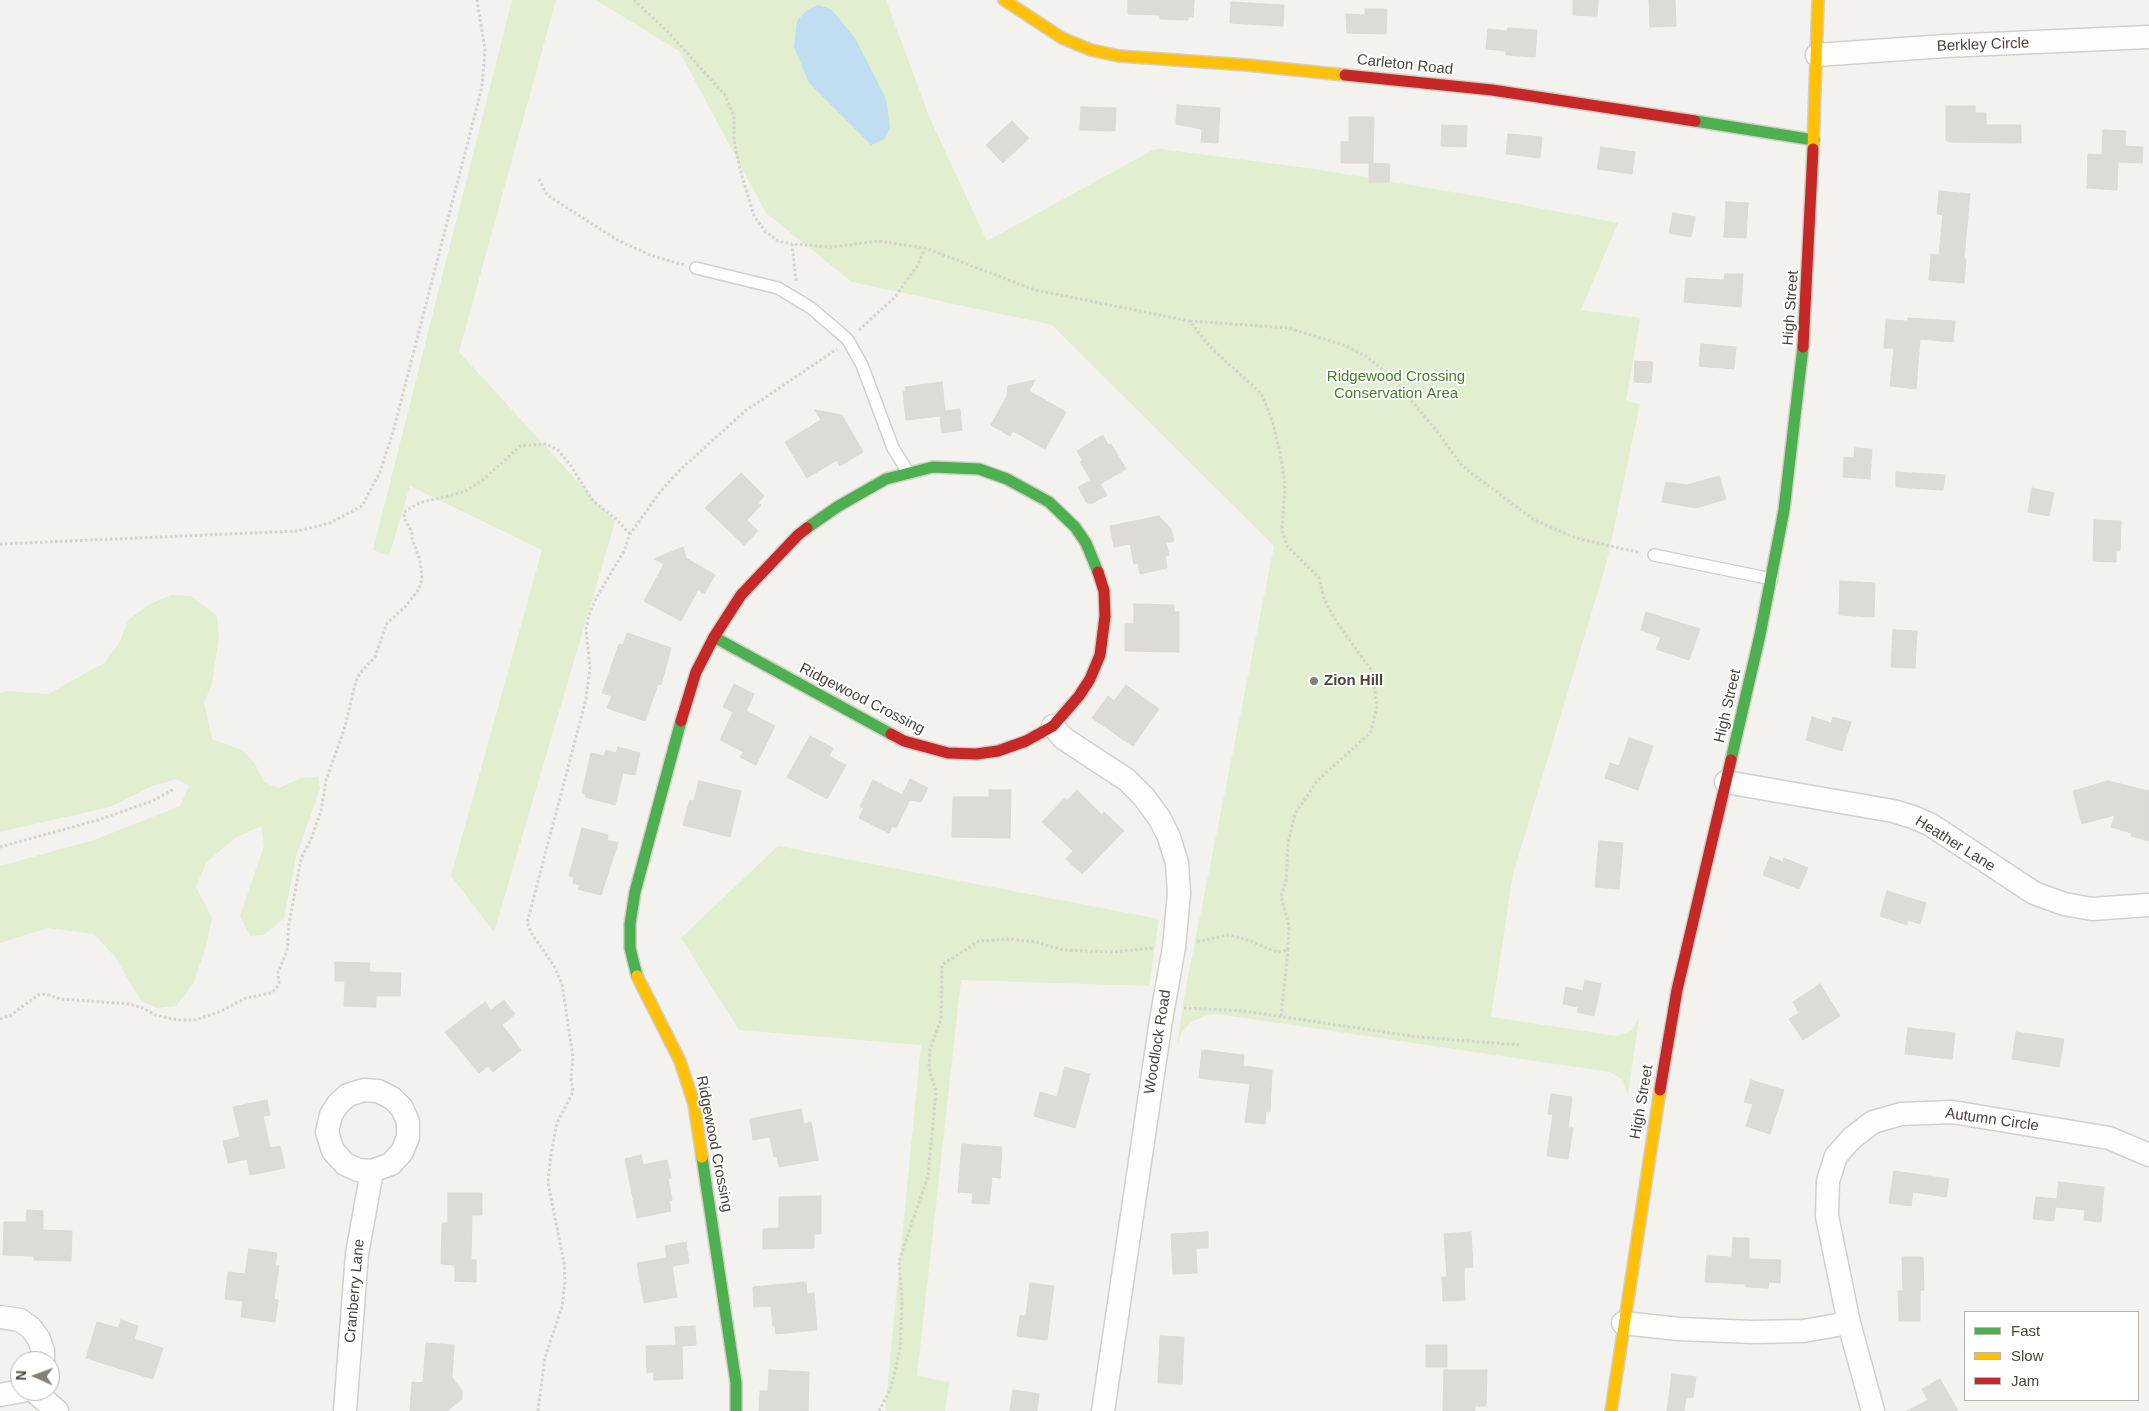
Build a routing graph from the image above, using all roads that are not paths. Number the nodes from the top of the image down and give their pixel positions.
1 (1004, 0) edge
2 (1818, 0) edge
3 (2149, 37) edge
4 (1817, 55) junction
5 (1814, 140) junction
6 (696, 268) road end
7 (908, 472) junction
8 (1654, 555) road end
9 (1772, 579) junction
10 (714, 637) junction
11 (1053, 726) junction
12 (1726, 782) junction
13 (2149, 906) edge
14 (2149, 1155) edge
15 (372, 1171) dead end
16 (0, 1317) edge
17 (1623, 1323) junction
18 (1849, 1323) junction
19 (43, 1351) edge
20 (46, 1401) edge
21 (57, 1411) edge
22 (345, 1411) edge
23 (736, 1411) edge
24 (1103, 1411) edge
25 (1611, 1411) edge
26 (1873, 1411) edge

1 - 5 street, Carleton Road
2 - 4 street, High Street
3 - 4 street, Berkley Circle
4 - 5 street, High Street
5 - 9 street, High Street
6 - 7 lane
7 - 10 street, Ridgewood Crossing
7 - 11 street, Ridgewood Crossing
8 - 9 lane
9 - 12 street, High Street
10 - 11 street, Ridgewood Crossing
10 - 23 street, Ridgewood Crossing
11 - 24 street, Woodlock Road
12 - 13 street, Heather Lane
12 - 17 street, High Street
14 - 18 street, Autumn Circle
15 - 22 street, Cranberry Lane
16 - 19 street
17 - 18 street
17 - 25 street, High Street
18 - 26 street, Autumn Circle
20 - 21 street

